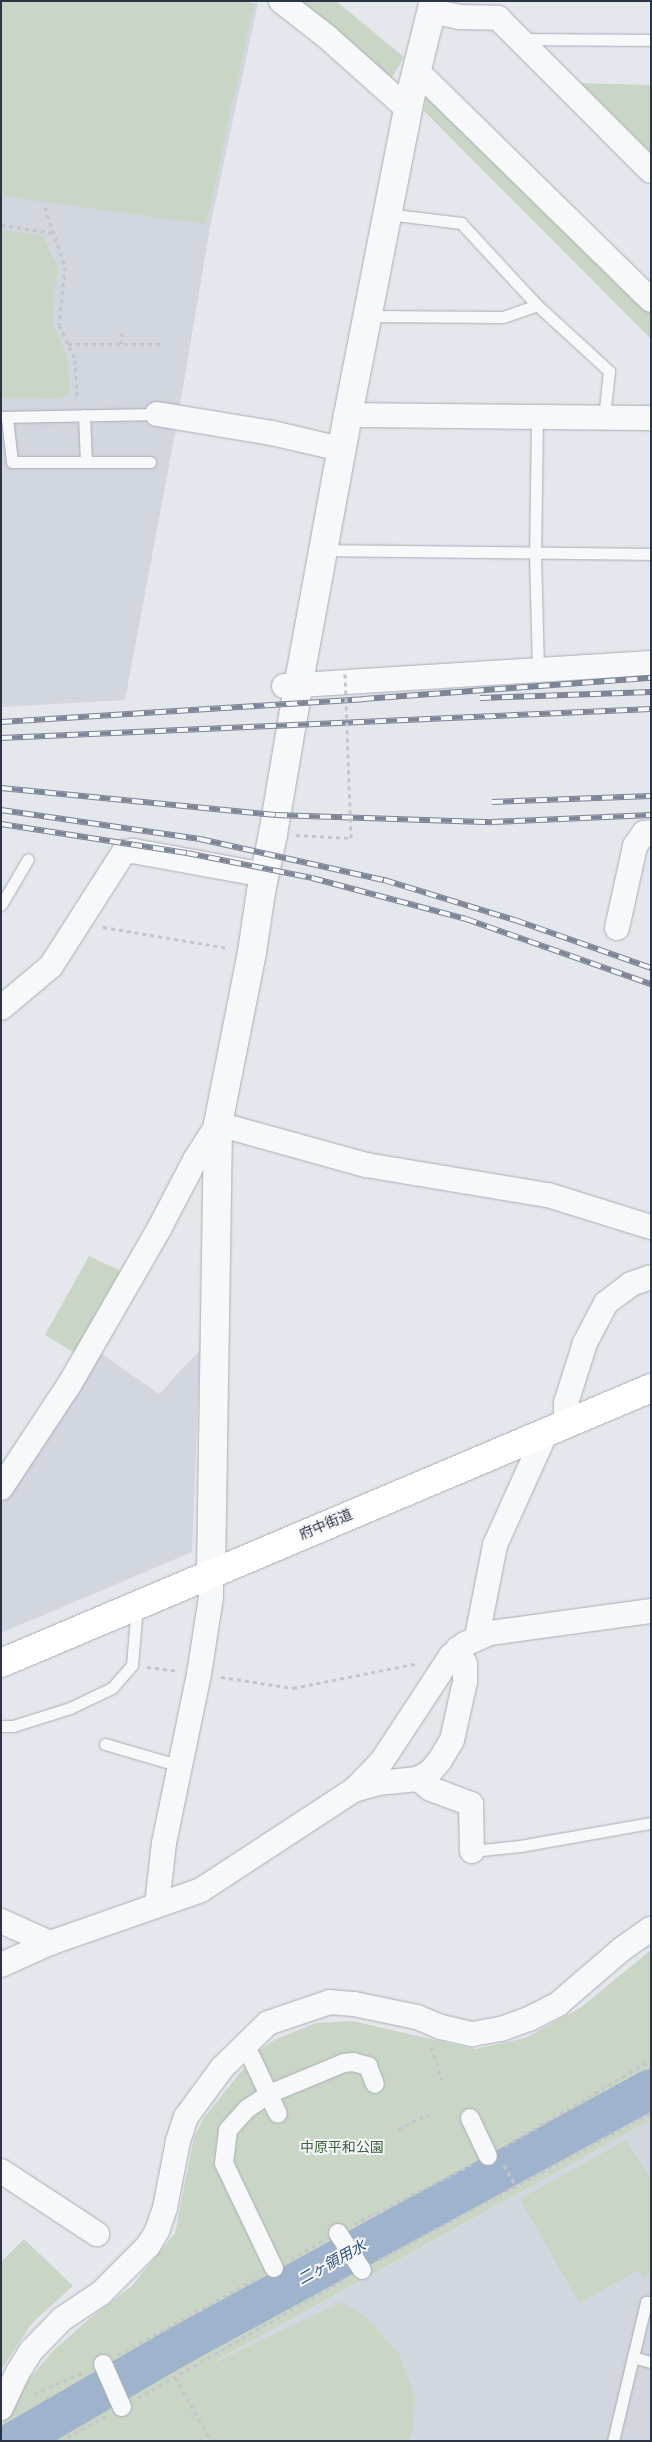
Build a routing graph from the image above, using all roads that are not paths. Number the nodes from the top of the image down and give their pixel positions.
1 (281, 1) edge
2 (432, 6) edge
3 (519, 39) junction
4 (651, 40) edge
5 (417, 71) junction
6 (408, 109) junction
7 (651, 171) edge
8 (387, 214) junction
9 (651, 300) edge
10 (537, 305) junction
11 (367, 316) junction
12 (157, 414) joint
13 (348, 415) junction
14 (81, 416) junction
15 (4, 417) edge
16 (537, 417) junction
17 (604, 417) junction
18 (651, 418) edge
19 (341, 449) junction
20 (86, 462) junction
21 (150, 462) dead end
22 (322, 550) junction
23 (535, 554) junction
24 (651, 554) edge
25 (651, 663) edge
26 (538, 671) junction
27 (291, 686) junction
28 (651, 832) edge
29 (28, 859) dead end
30 (265, 875) junction
31 (1, 905) edge
32 (617, 928) dead end
33 (6, 998) edge
34 (218, 1124) junction
35 (651, 1228) edge
36 (651, 1277) edge
37 (651, 1388) edge
38 (556, 1428) junction
39 (1, 1488) edge
40 (212, 1573) junction
41 (137, 1605) junction
42 (651, 1611) edge
43 (462, 1648) junction
44 (1, 1663) edge
45 (1, 1726) edge
46 (105, 1744) dead end
47 (180, 1766) junction
48 (418, 1779) junction
49 (354, 1790) junction
50 (651, 1823) edge
51 (472, 1851) joint
52 (157, 1906) junction
53 (1, 1921) edge
54 (651, 1928) edge
55 (50, 1943) junction
56 (1, 1965) edge
57 (245, 2044) junction
58 (375, 2084) dead end
59 (269, 2094) junction
60 (278, 2114) dead end
61 (470, 2118) dead end
62 (494, 2157) road end
63 (1, 2171) edge
64 (338, 2232) dead end
65 (97, 2234) dead end
66 (274, 2268) dead end
67 (362, 2270) dead end
68 (651, 2302) edge
69 (633, 2357) junction
70 (651, 2362) edge
71 (103, 2364) dead end
72 (122, 2407) dead end
73 (1, 2408) edge
74 (613, 2441) edge

1 - 6 street
2 - 3 street
2 - 5 street
3 - 4 lane
3 - 7 street
5 - 6 street
5 - 9 street
6 - 8 street
8 - 10 lane
8 - 11 street
10 - 11 lane
10 - 17 lane
11 - 13 street
12 - 14 lane
12 - 19 street
13 - 16 street
13 - 19 street
14 - 15 lane
14 - 20 lane
15 - 20 lane
16 - 17 street
16 - 23 lane
17 - 18 street
19 - 22 street
20 - 21 lane
22 - 23 lane
22 - 27 street
23 - 24 lane
23 - 26 lane
25 - 26 street
26 - 27 street
27 - 30 street
28 - 32 street
29 - 31 lane
30 - 33 street
30 - 34 street
34 - 35 street
34 - 39 street
34 - 40 street
36 - 38 street
37 - 38 highway, 府中街道
38 - 40 highway, 府中街道
38 - 43 street
40 - 41 highway, 府中街道
40 - 47 street
41 - 44 highway, 府中街道
41 - 45 lane
42 - 43 street
43 - 48 street
43 - 49 street
46 - 47 lane
47 - 52 street
48 - 49 street
48 - 51 street
49 - 52 street
50 - 51 lane
52 - 55 street
53 - 55 street
54 - 57 street
55 - 56 street
57 - 59 street
57 - 73 street
58 - 59 street
59 - 60 street
59 - 66 street
61 - 62 street
63 - 65 street
64 - 67 street
68 - 69 lane
69 - 70 lane
69 - 74 lane
71 - 72 street

